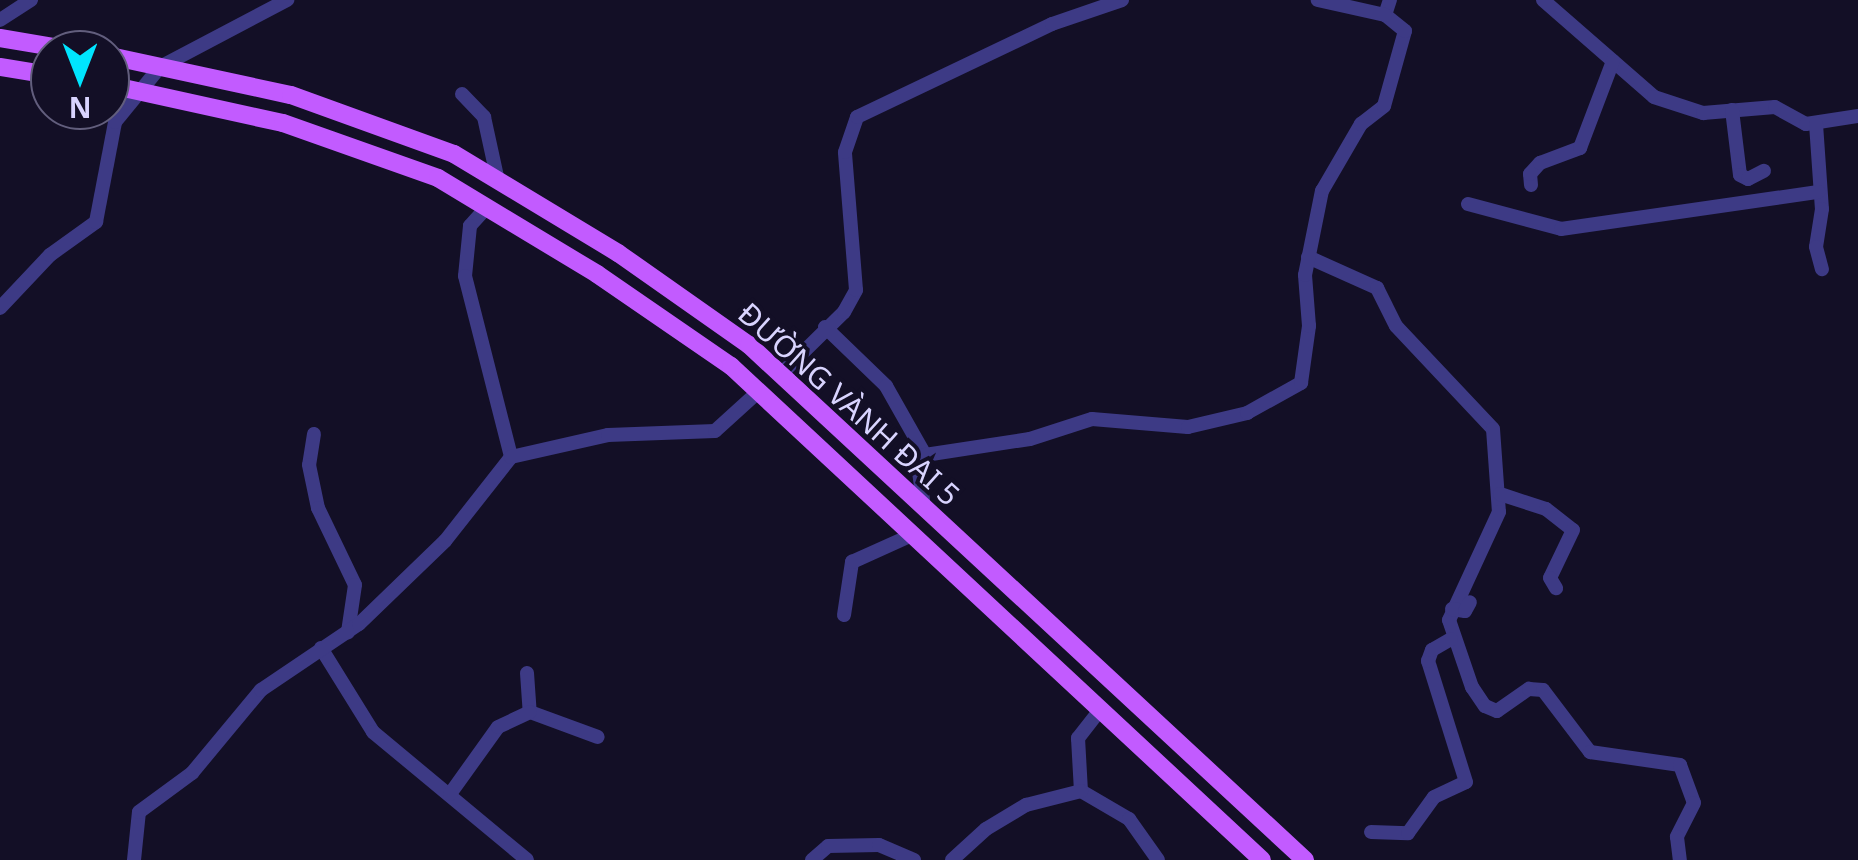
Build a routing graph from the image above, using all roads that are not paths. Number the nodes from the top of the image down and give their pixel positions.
1 (31, 0) edge
2 (287, 0) edge
3 (1122, 0) edge
4 (1318, 0) edge
5 (1543, 0) edge
6 (1387, 8) edge
7 (0, 20) edge
8 (0, 38) edge
9 (30, 43) edge
10 (130, 60) edge
11 (1613, 61) junction
12 (0, 67) edge
13 (160, 67) junction
14 (30, 72) edge
15 (130, 90) edge
16 (138, 92) junction
17 (462, 94) dead end
18 (1732, 110) junction
19 (1858, 116) edge
20 (1816, 124) junction
21 (1764, 171) dead end
22 (498, 181) junction
23 (1531, 184) dead end
24 (1818, 192) junction
25 (1468, 204) dead end
26 (486, 208) junction
27 (1308, 257) junction
28 (1822, 269) dead end
29 (0, 308) edge
30 (824, 328) junction
31 (781, 374) junction
32 (758, 392) junction
33 (314, 434) dead end
34 (925, 455) junction
35 (511, 457) junction
36 (1500, 494) junction
37 (924, 508) junction
38 (912, 535) junction
39 (1556, 588) dead end
40 (1470, 602) dead end
41 (1452, 609) junction
42 (844, 615) dead end
43 (348, 632) junction
44 (1451, 639) junction
45 (321, 648) junction
46 (527, 672) dead end
47 (1100, 710) junction
48 (530, 712) junction
49 (598, 736) dead end
50 (1081, 791) junction
51 (450, 794) junction
52 (1372, 832) dead end
53 (134, 860) edge
54 (526, 860) edge
55 (812, 860) edge
56 (914, 860) edge
57 (952, 860) edge
58 (1158, 860) edge
59 (1262, 860) edge
60 (1304, 860) edge
61 (1680, 860) edge

1 - 7 street
2 - 13 street
3 - 30 street
4 - 6 street
5 - 11 street
6 - 27 street
8 - 9 main road
10 - 13 main road, ĐƯỜNG VÀNH ĐAI 5
11 - 18 street
11 - 23 street
12 - 14 main road
13 - 16 street
13 - 22 main road, ĐƯỜNG VÀNH ĐAI 5
15 - 16 main road, ĐƯỜNG VÀNH ĐAI 5
16 - 26 main road, ĐƯỜNG VÀNH ĐAI 5
16 - 29 street
17 - 22 street
18 - 20 street
18 - 21 street
19 - 20 street
20 - 24 street
22 - 31 main road, ĐƯỜNG VÀNH ĐAI 5
24 - 25 street
24 - 28 street
26 - 32 main road, ĐƯỜNG VÀNH ĐAI 5
26 - 35 street
27 - 34 street
27 - 36 street
30 - 31 street
30 - 34 street
31 - 37 main road, ĐƯỜNG VÀNH ĐAI 5
32 - 35 street
32 - 38 main road, ĐƯỜNG VÀNH ĐAI 5
33 - 43 street
34 - 37 street
35 - 43 street
36 - 39 street
36 - 41 street
37 - 60 main road, ĐƯỜNG VÀNH ĐAI 5
38 - 42 street
38 - 47 main road, ĐƯỜNG VÀNH ĐAI 5
40 - 41 street
41 - 44 street
43 - 45 street
44 - 52 street
44 - 61 street
45 - 51 street
45 - 53 street
46 - 48 street
47 - 50 street
47 - 59 main road, ĐƯỜNG VÀNH ĐAI 5
48 - 49 street
48 - 51 street
50 - 57 street
50 - 58 street
51 - 54 street
55 - 56 street

